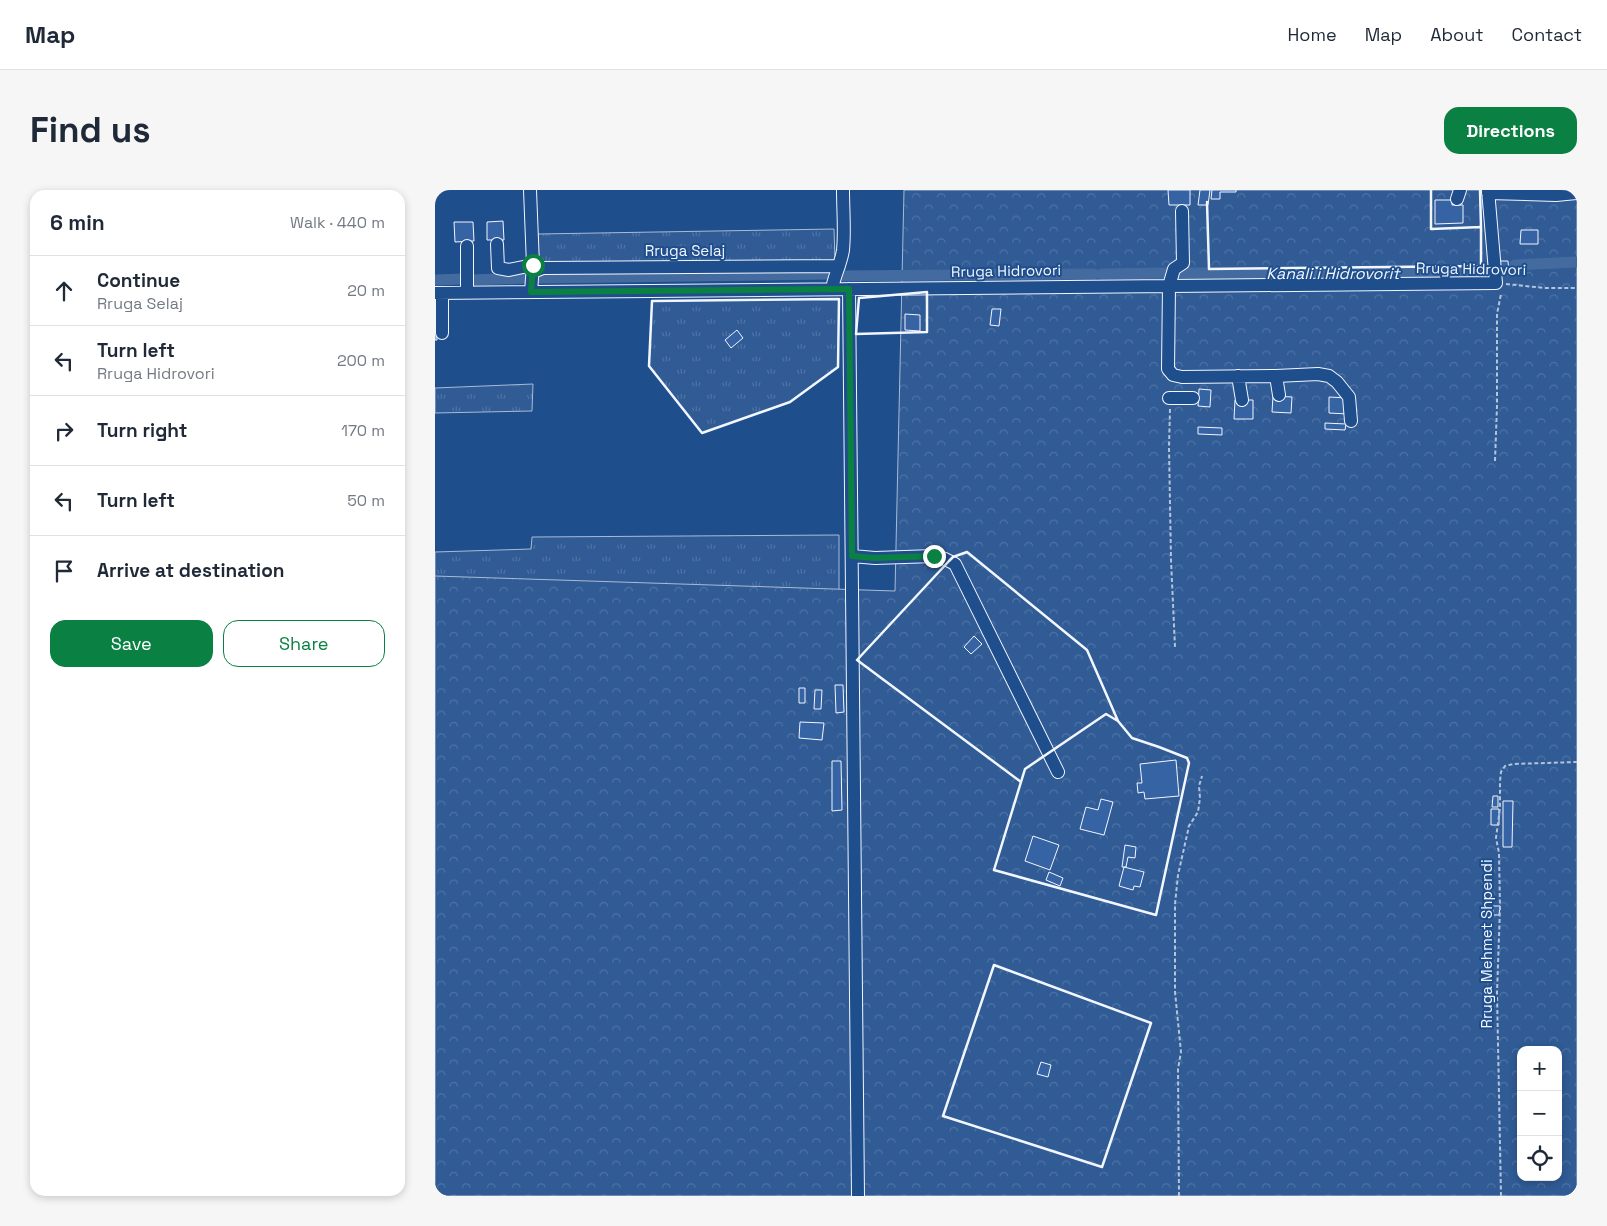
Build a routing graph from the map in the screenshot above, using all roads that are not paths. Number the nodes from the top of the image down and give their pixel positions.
1 (530, 190) edge
2 (843, 190) edge
3 (1488, 191) edge
4 (1577, 193) edge
5 (1182, 211) dead end
6 (497, 244) dead end
7 (467, 246) dead end
8 (839, 266) junction
9 (533, 268) junction
10 (1169, 286) junction
11 (832, 289) junction
12 (849, 289) junction
13 (467, 292) junction
14 (531, 292) junction
15 (438, 293) edge
16 (442, 333) dead end
17 (1238, 376) junction
18 (1276, 376) junction
19 (1279, 395) dead end
20 (1169, 398) road end
21 (1193, 398) dead end
22 (1241, 400) dead end
23 (1351, 421) dead end
24 (852, 556) junction
25 (1058, 772) dead end
26 (858, 1196) edge

1 - 9 street
2 - 8 street
3 - 4 street
3 - 10 street, Rruga Hidrovori
5 - 10 street
6 - 9 street, Rruga Selaj
7 - 13 street
8 - 9 street, Rruga Selaj
8 - 11 street
9 - 14 street
10 - 12 street, Rruga Hidrovori
10 - 17 street
11 - 12 street, Rruga Hidrovori
11 - 14 street, Rruga Hidrovori
12 - 24 street
13 - 14 street, Rruga Hidrovori
13 - 15 street, Rruga Hidrovori
15 - 16 street
17 - 18 street
17 - 22 street
18 - 19 street
18 - 23 street
20 - 21 street
24 - 25 street
24 - 26 street

